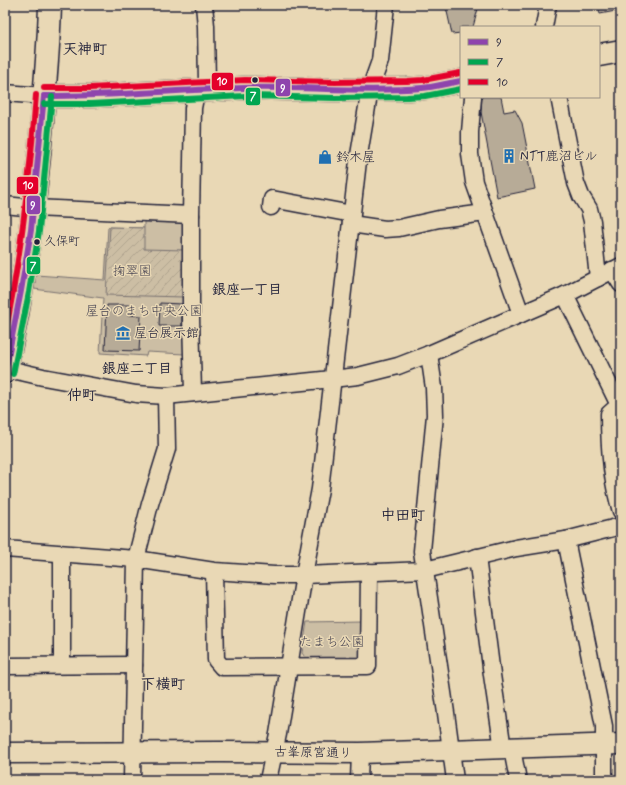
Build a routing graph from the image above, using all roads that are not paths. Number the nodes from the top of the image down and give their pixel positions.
1 (50, 5) edge
2 (204, 5) edge
3 (386, 5) edge
4 (548, 5) edge
5 (544, 26) edge
6 (621, 51) edge
7 (600, 55) edge
8 (460, 81) edge
9 (201, 90) junction
10 (370, 90) junction
11 (5, 93) edge
12 (44, 96) junction
13 (473, 98) edge
14 (560, 98) edge
15 (5, 205) edge
16 (271, 207) dead end
17 (34, 208) junction
18 (485, 213) junction
19 (191, 216) junction
20 (351, 219) junction
21 (617, 268) edge
22 (598, 278) junction
23 (621, 284) edge
24 (565, 295) junction
25 (521, 314) junction
26 (429, 354) junction
27 (5, 373) edge
28 (332, 379) junction
29 (193, 394) junction
30 (166, 396) junction
31 (621, 511) edge
32 (621, 526) edge
33 (566, 540) junction
34 (5, 549) edge
35 (62, 554) junction
36 (477, 557) junction
37 (136, 559) junction
38 (425, 570) junction
39 (214, 571) junction
40 (369, 572) junction
41 (304, 575) junction
42 (62, 665) junction
43 (134, 665) junction
44 (5, 666) edge
45 (288, 667) junction
46 (613, 745) edge
47 (508, 749) junction
48 (451, 751) junction
49 (5, 752) edge
50 (132, 752) junction
51 (274, 752) junction
52 (360, 753) junction
53 (132, 780) edge
54 (268, 780) edge
55 (359, 780) edge
56 (455, 780) edge
57 (518, 780) edge
58 (604, 780) edge

1 - 12 highway
2 - 9 street
3 - 10 street
4 - 5 street
6 - 7 highway
8 - 10 highway
9 - 10 highway
9 - 12 highway
9 - 19 street
10 - 20 street
11 - 12 street
12 - 17 highway
13 - 18 street
14 - 22 street
15 - 17 street
16 - 20 street
17 - 19 street
17 - 27 highway
18 - 20 street
18 - 25 street
19 - 29 street
20 - 28 street
21 - 22 street
21 - 23 street
22 - 24 street
24 - 25 street
24 - 31 street
25 - 26 street
26 - 28 street
26 - 38 street
27 - 30 street
28 - 29 street
28 - 41 street
29 - 30 street
30 - 37 street
32 - 33 street
33 - 36 street
33 - 46 street
34 - 35 street
35 - 37 street
35 - 42 street
36 - 38 street
36 - 47 street
37 - 39 street
37 - 43 street
38 - 40 street
38 - 48 street
39 - 41 street
39 - 45 street
40 - 41 street
40 - 45 street
41 - 45 street
42 - 43 street
42 - 44 street
43 - 50 street
45 - 51 street
46 - 47 main road, 古峯原宮通り
46 - 58 street
47 - 48 main road, 古峯原宮通り
47 - 57 street
48 - 52 main road, 古峯原宮通り
48 - 56 street
49 - 50 main road, 古峯原宮通り
50 - 51 main road, 古峯原宮通り
50 - 53 street
51 - 52 main road, 古峯原宮通り
51 - 54 street
52 - 55 street

